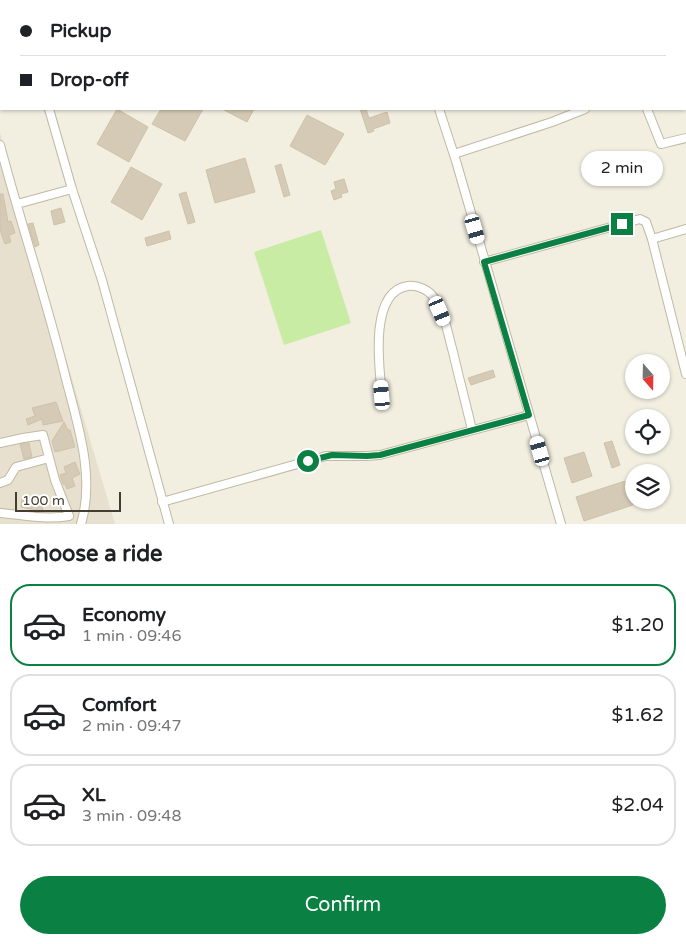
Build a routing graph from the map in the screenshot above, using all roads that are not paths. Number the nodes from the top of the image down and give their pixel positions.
1 (49, 110) edge
2 (439, 110) edge
3 (582, 110) edge
4 (647, 110) edge
5 (686, 138) edge
6 (0, 144) edge
7 (454, 154) junction
8 (72, 189) junction
9 (17, 204) junction
10 (686, 229) edge
11 (652, 239) junction
12 (484, 262) junction
13 (686, 374) edge
14 (382, 395) dead end
15 (529, 415) junction
16 (472, 430) junction
17 (0, 443) edge
18 (49, 458) junction
19 (0, 483) edge
20 (162, 502) junction
21 (0, 513) edge
22 (81, 524) edge
23 (169, 524) edge
24 (561, 524) edge

1 - 8 street
2 - 7 street
3 - 7 street
4 - 5 street
6 - 9 street
7 - 12 street
8 - 9 street
8 - 20 street
9 - 22 street
10 - 11 street
11 - 12 street
11 - 13 street
12 - 15 street
14 - 16 street
15 - 16 street
15 - 24 street
16 - 20 street
17 - 18 street
18 - 19 street
18 - 21 street
20 - 23 street

